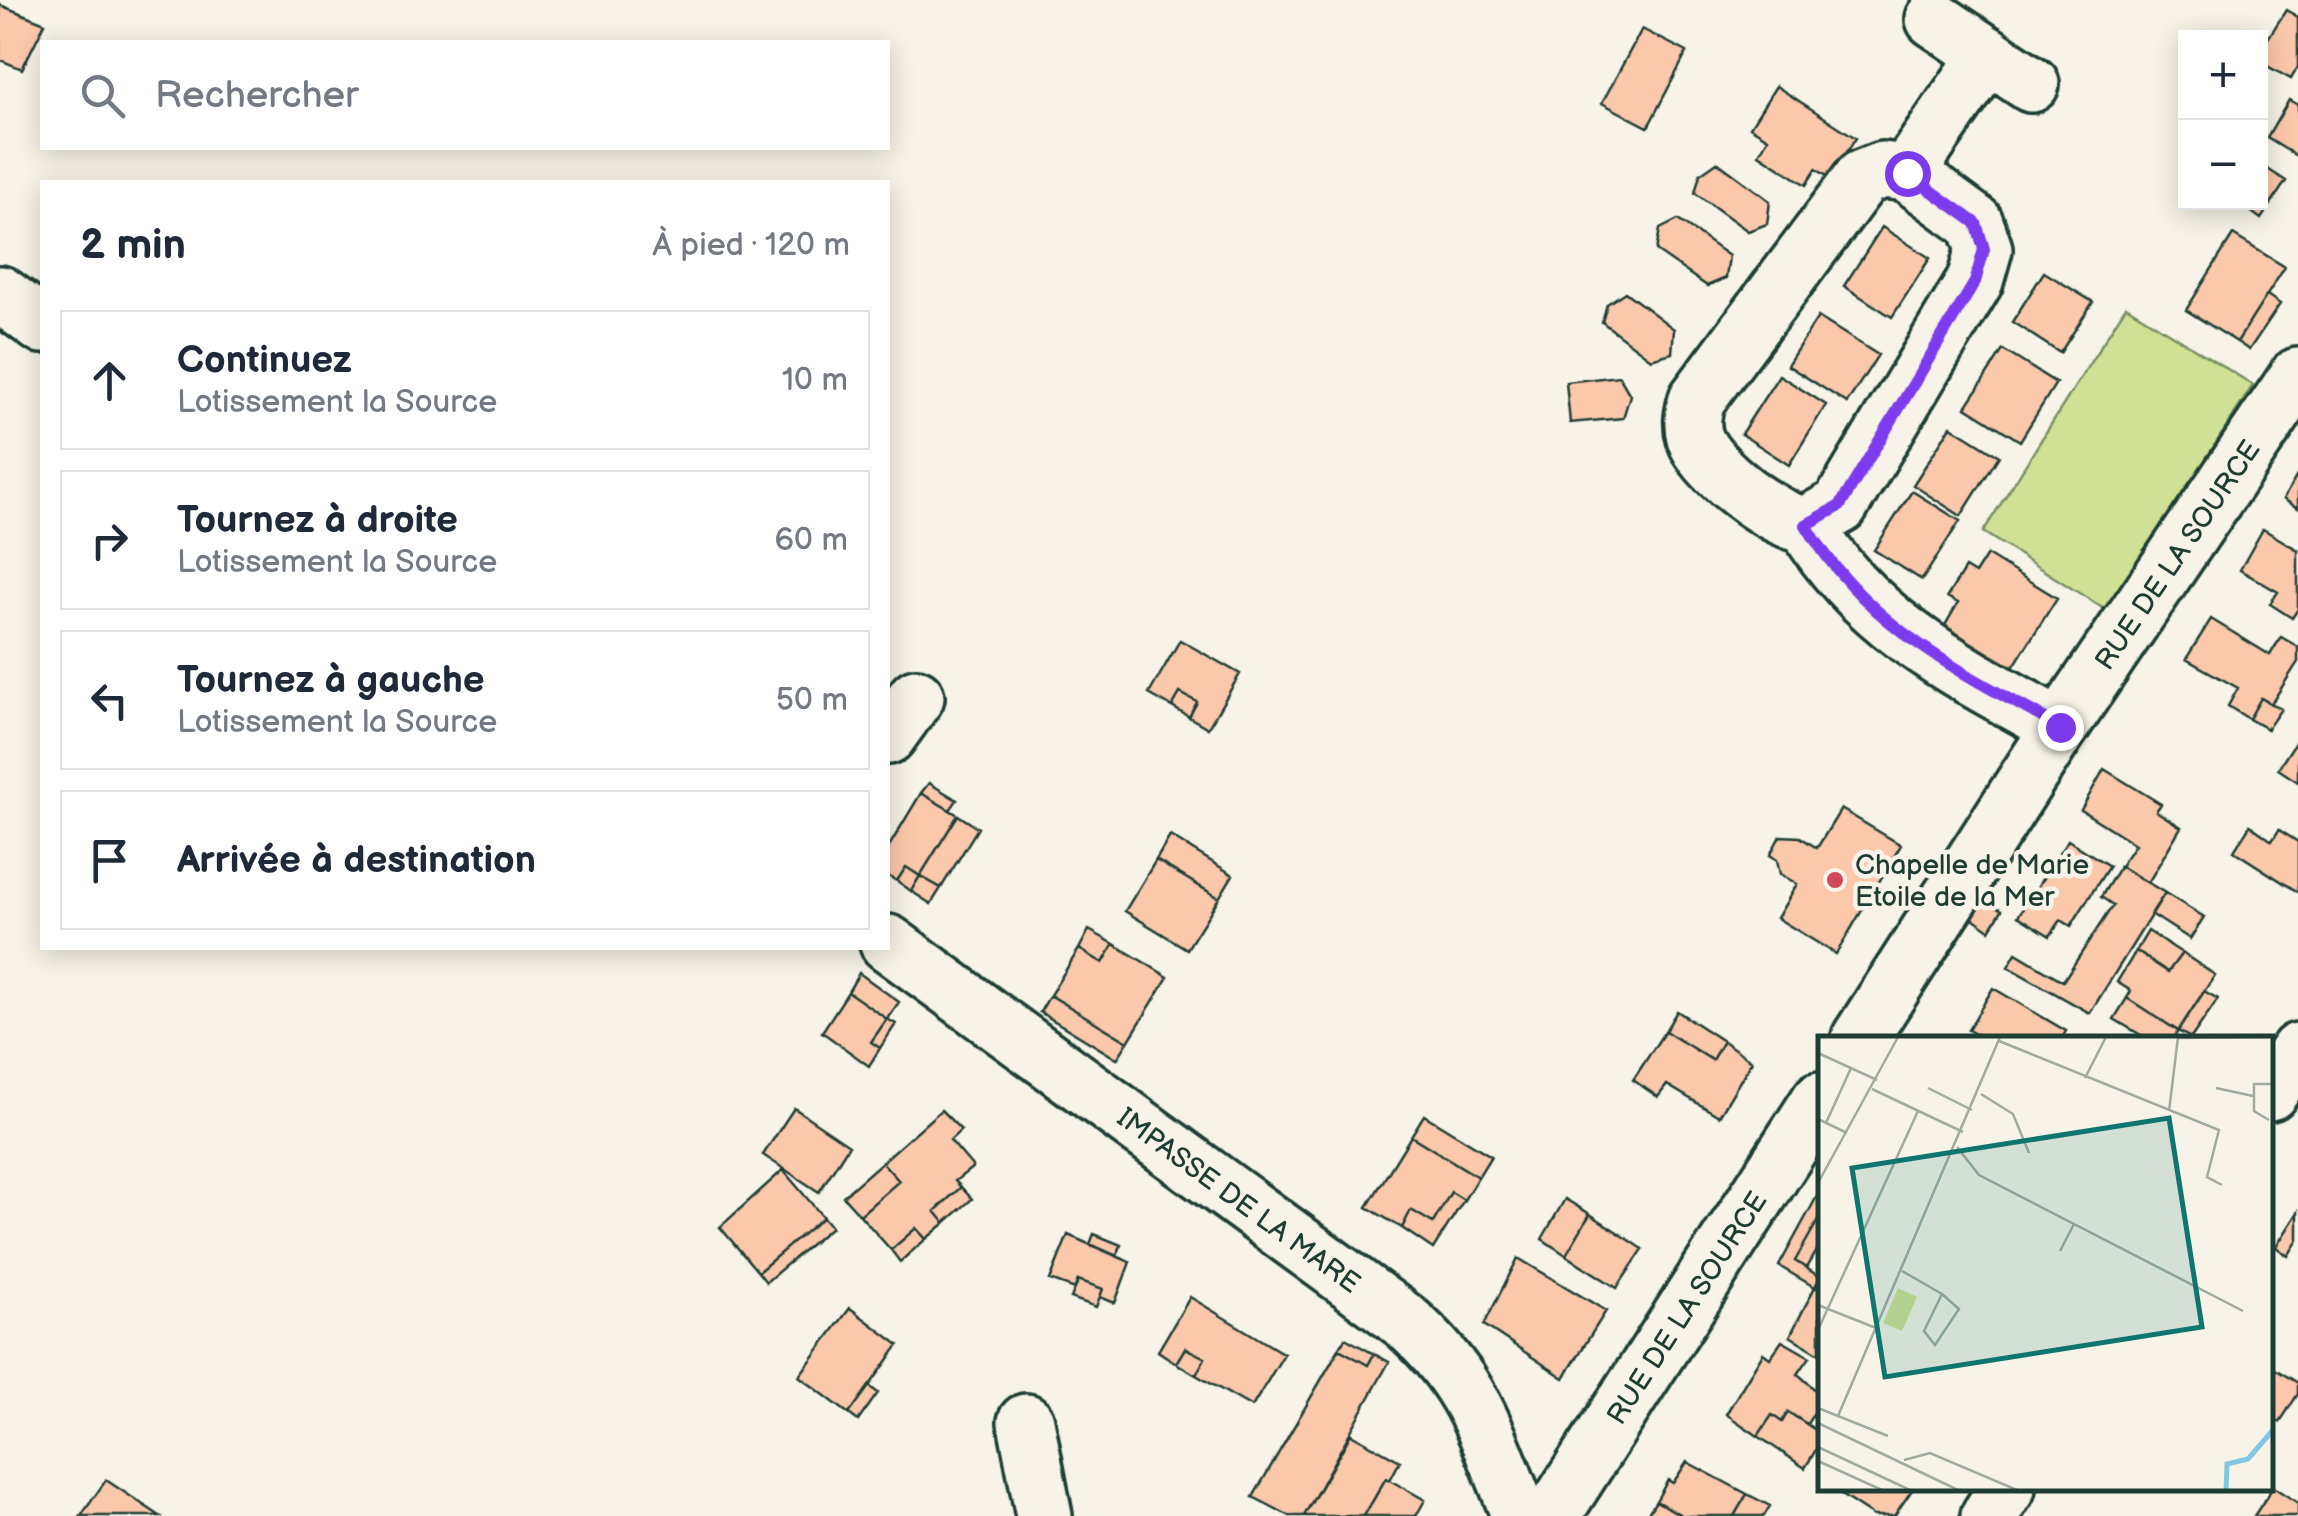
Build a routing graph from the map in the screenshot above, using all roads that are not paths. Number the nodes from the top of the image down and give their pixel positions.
1 (1934, 19) dead end
2 (1907, 173) junction
3 (0, 294) edge
4 (40, 324) edge
5 (2298, 376) edge
6 (1806, 525) junction
7 (2060, 727) junction
8 (890, 944) edge
9 (1861, 1036) edge
10 (2298, 1051) edge
11 (2273, 1088) edge
12 (1818, 1103) edge
13 (1026, 1422) dead end
14 (2005, 1491) edge
15 (1044, 1516) edge
16 (1520, 1516) edge
17 (1552, 1516) edge
18 (1988, 1516) edge

1 - 2 street
2 - 6 street
2 - 6 street
3 - 4 street
5 - 7 street, RUE DE LA SOURCE
6 - 7 street
7 - 9 street, RUE DE LA SOURCE
8 - 16 street, IMPASSE DE LA MARE
10 - 11 street
12 - 17 street, RUE DE LA SOURCE
13 - 15 street
14 - 18 street

